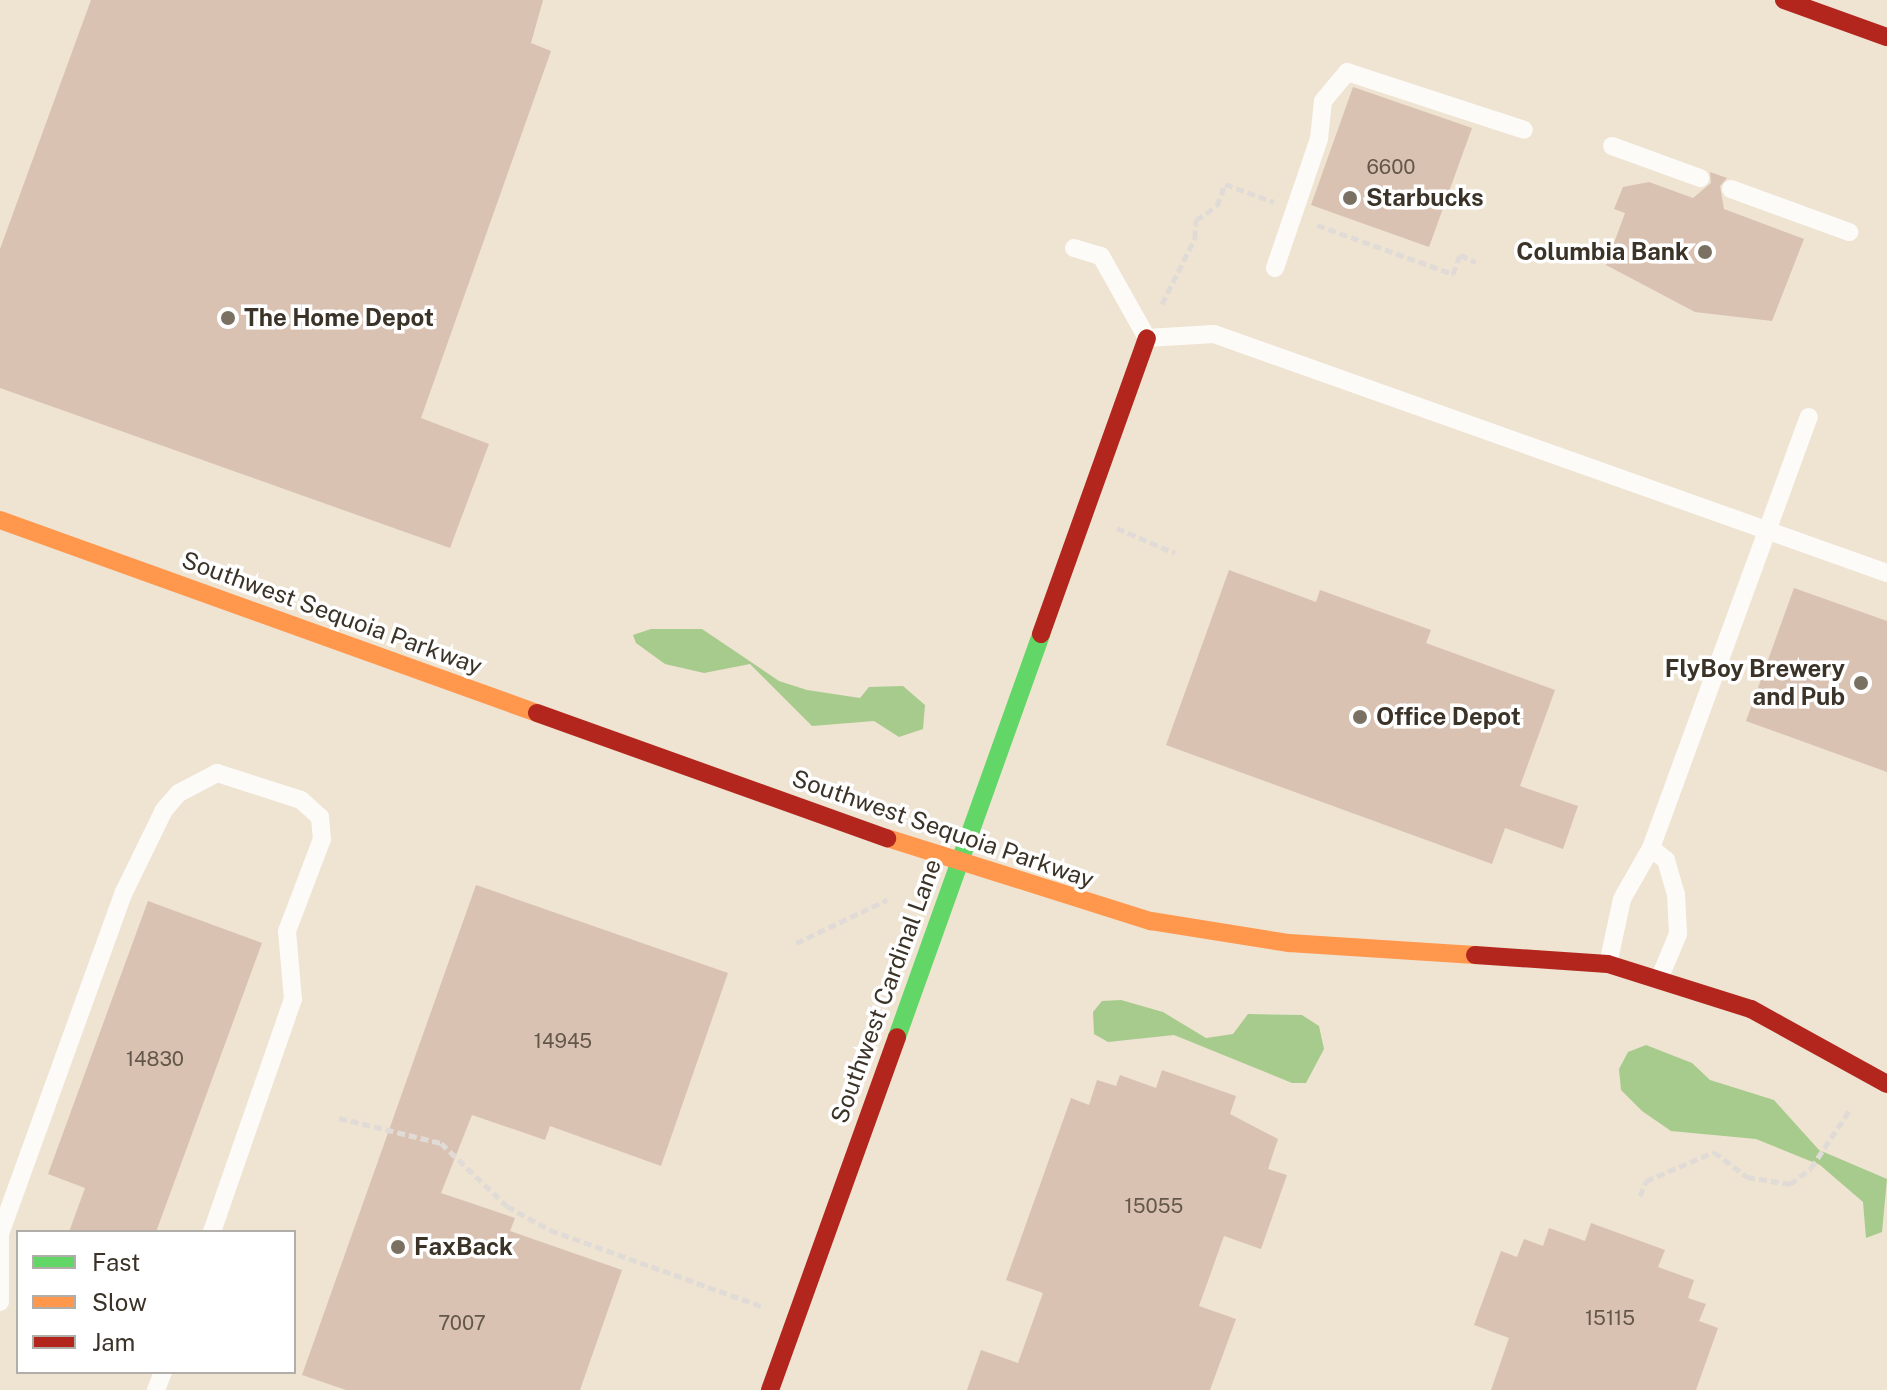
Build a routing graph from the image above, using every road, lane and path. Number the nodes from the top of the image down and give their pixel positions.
1 (1784, 0) edge
2 (1887, 37) edge
3 (1524, 130) dead end
4 (1612, 146) dead end
5 (1700, 178) dead end
6 (1731, 189) dead end
7 (1849, 232) dead end
8 (1074, 248) dead end
9 (1275, 268) dead end
10 (1147, 338) junction
11 (1809, 417) dead end
12 (1082, 514) junction
13 (0, 520) edge
14 (1768, 531) junction
15 (1175, 553) dead end
16 (1887, 573) edge
17 (1651, 848) junction
18 (957, 863) junction
19 (887, 900) dead end
20 (796, 943) dead end
21 (1608, 964) junction
22 (1660, 977) junction
23 (1880, 1080) edge
24 (339, 1118) dead end
25 (1640, 1196) dead end
26 (213, 1230) edge
27 (0, 1302) edge
28 (796, 1318) junction
29 (770, 1390) edge

1 - 2 main road
3 - 9 lane
4 - 5 lane
6 - 7 lane
8 - 10 lane
10 - 12 main road, Southwest Cardinal Lane
10 - 14 lane
11 - 14 lane
12 - 15 path
12 - 18 main road, Southwest Cardinal Lane
13 - 18 main road, Southwest Sequoia Parkway
14 - 16 lane
14 - 17 lane
17 - 21 lane
17 - 22 lane
18 - 21 main road, Southwest Sequoia Parkway
18 - 28 main road, Southwest Cardinal Lane
19 - 20 path
21 - 22 main road, Southwest Sequoia Parkway
22 - 23 main road, Southwest Sequoia Parkway
23 - 25 path
24 - 28 path
26 - 27 lane
28 - 29 main road, Southwest Cardinal Lane

